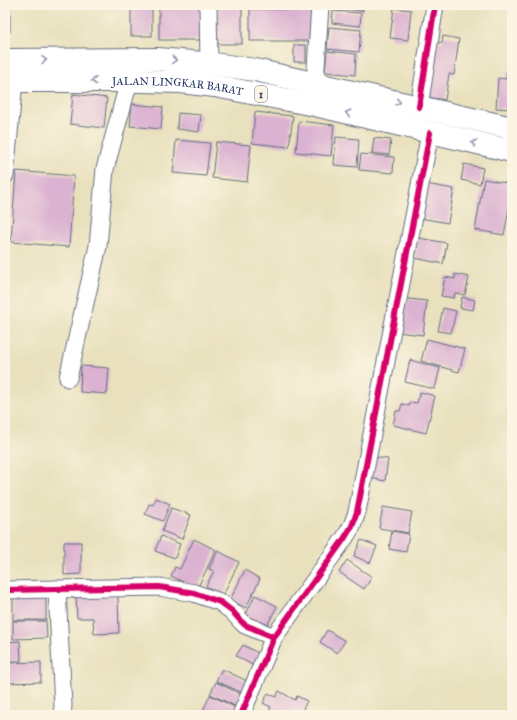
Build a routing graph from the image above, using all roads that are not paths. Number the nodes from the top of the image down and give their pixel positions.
1 (208, 5) edge
2 (320, 5) edge
3 (435, 5) edge
4 (5, 60) edge
5 (209, 64) junction
6 (129, 80) junction
7 (10, 81) edge
8 (315, 84) junction
9 (419, 107) junction
10 (512, 128) edge
11 (430, 133) junction
12 (512, 151) edge
13 (5, 175) edge
14 (68, 378) dead end
15 (56, 589) junction
16 (5, 590) edge
17 (274, 637) junction
18 (62, 715) edge
19 (241, 715) edge

1 - 5 street
2 - 8 street
3 - 9 street
4 -> 5 highway, JALAN LINGKAR BARAT / 1
5 - 8 highway, JALAN LINGKAR BARAT / 1
6 -> 7 highway, JALAN LINGKAR BARAT / 1
11 -> 6 highway, JALAN LINGKAR BARAT / 1
6 - 14 street
7 - 13 street
8 -> 9 highway, JALAN LINGKAR BARAT / 1
9 - 10 highway, JALAN LINGKAR BARAT / 1
12 -> 11 highway, JALAN LINGKAR BARAT / 1
11 - 17 street
15 - 16 street
15 - 17 street
15 - 18 street
17 - 19 street

